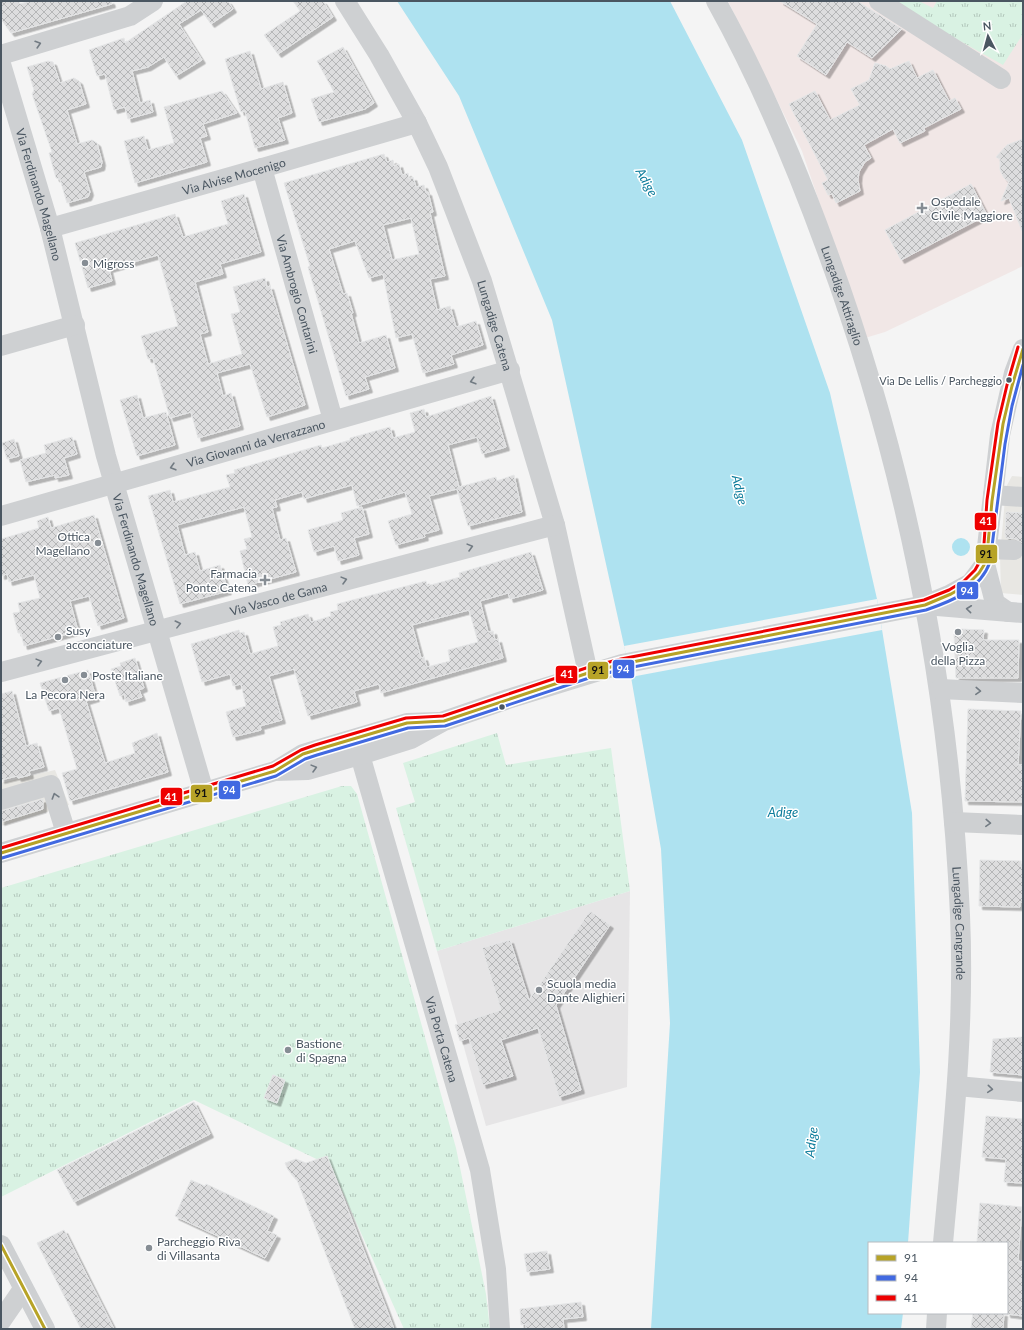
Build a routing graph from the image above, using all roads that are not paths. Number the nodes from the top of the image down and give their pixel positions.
1 (153, 1) edge
2 (345, 1) edge
3 (716, 1) edge
4 (879, 1) edge
5 (1, 55) edge
6 (1, 64) edge
7 (1001, 79) dead end
8 (417, 122) junction
9 (262, 168) junction
10 (50, 228) junction
11 (75, 325) junction
12 (1, 346) edge
13 (1023, 349) edge
14 (510, 370) junction
15 (333, 420) junction
16 (114, 484) junction
17 (993, 495) junction
18 (1023, 497) edge
19 (1, 516) edge
20 (555, 525) junction
21 (1014, 550) dead end
22 (986, 556) junction
23 (925, 605) junction
24 (1015, 612) edge
25 (156, 630) junction
26 (1, 672) edge
27 (588, 673) junction
28 (940, 689) junction
29 (1023, 693) edge
30 (444, 721) junction
31 (360, 755) junction
32 (275, 771) junction
33 (204, 792) junction
34 (1, 800) edge
35 (954, 822) junction
36 (1023, 825) edge
37 (66, 833) junction
38 (1, 853) edge
39 (957, 1086) junction
40 (1023, 1092) edge
41 (943, 1242) edge
42 (1, 1245) edge
43 (6, 1269) edge
44 (24, 1289) junction
45 (937, 1314) edge
46 (1, 1321) edge
47 (45, 1329) edge
48 (500, 1329) edge
49 (936, 1329) edge

5 -> 1 street
2 - 8 street, Lungadige Catena
3 - 23 street, Lungadige Attiraglio
4 - 7 street
6 - 10 street, Via Ferdinando Magellano
8 - 9 street, Via Alvise Mocenigo
8 - 14 street, Lungadige Catena
9 - 10 street, Via Alvise Mocenigo
9 - 15 street, Via Ambrogio Contarini
10 - 11 street, Via Ferdinando Magellano
11 - 12 street
11 - 16 street, Via Ferdinando Magellano
13 - 17 street
14 -> 15 street, Via Giovanni da Verrazzano
14 - 20 street, Lungadige Catena
15 -> 16 street, Via Giovanni da Verrazzano
16 - 19 street, Via Giovanni da Verrazzano
16 - 25 street, Via Ferdinando Magellano
17 - 18 street
17 - 22 street
25 -> 20 street, Via Vasco de Gama
20 - 27 street, Lungadige Catena
21 - 22 street
22 - 23 street
22 - 24 street
24 -> 23 street
23 - 27 street
23 - 28 street, Lungadige Cangrande
26 -> 25 street, Via Vasco de Gama
25 - 33 street, Via Ferdinando Magellano
27 - 30 street
28 -> 29 street
28 - 35 street, Lungadige Cangrande
30 - 31 street
30 - 32 street
32 -> 31 street
31 - 48 street, Via Porta Catena
32 - 33 street
33 - 37 street
37 -> 34 street
35 -> 36 street
35 - 39 street, Lungadige Cangrande
37 - 38 street
39 -> 40 street
39 - 41 street, Lungadige Cangrande
42 - 43 street
43 - 44 street
44 - 46 street
44 - 47 street
45 - 49 street

